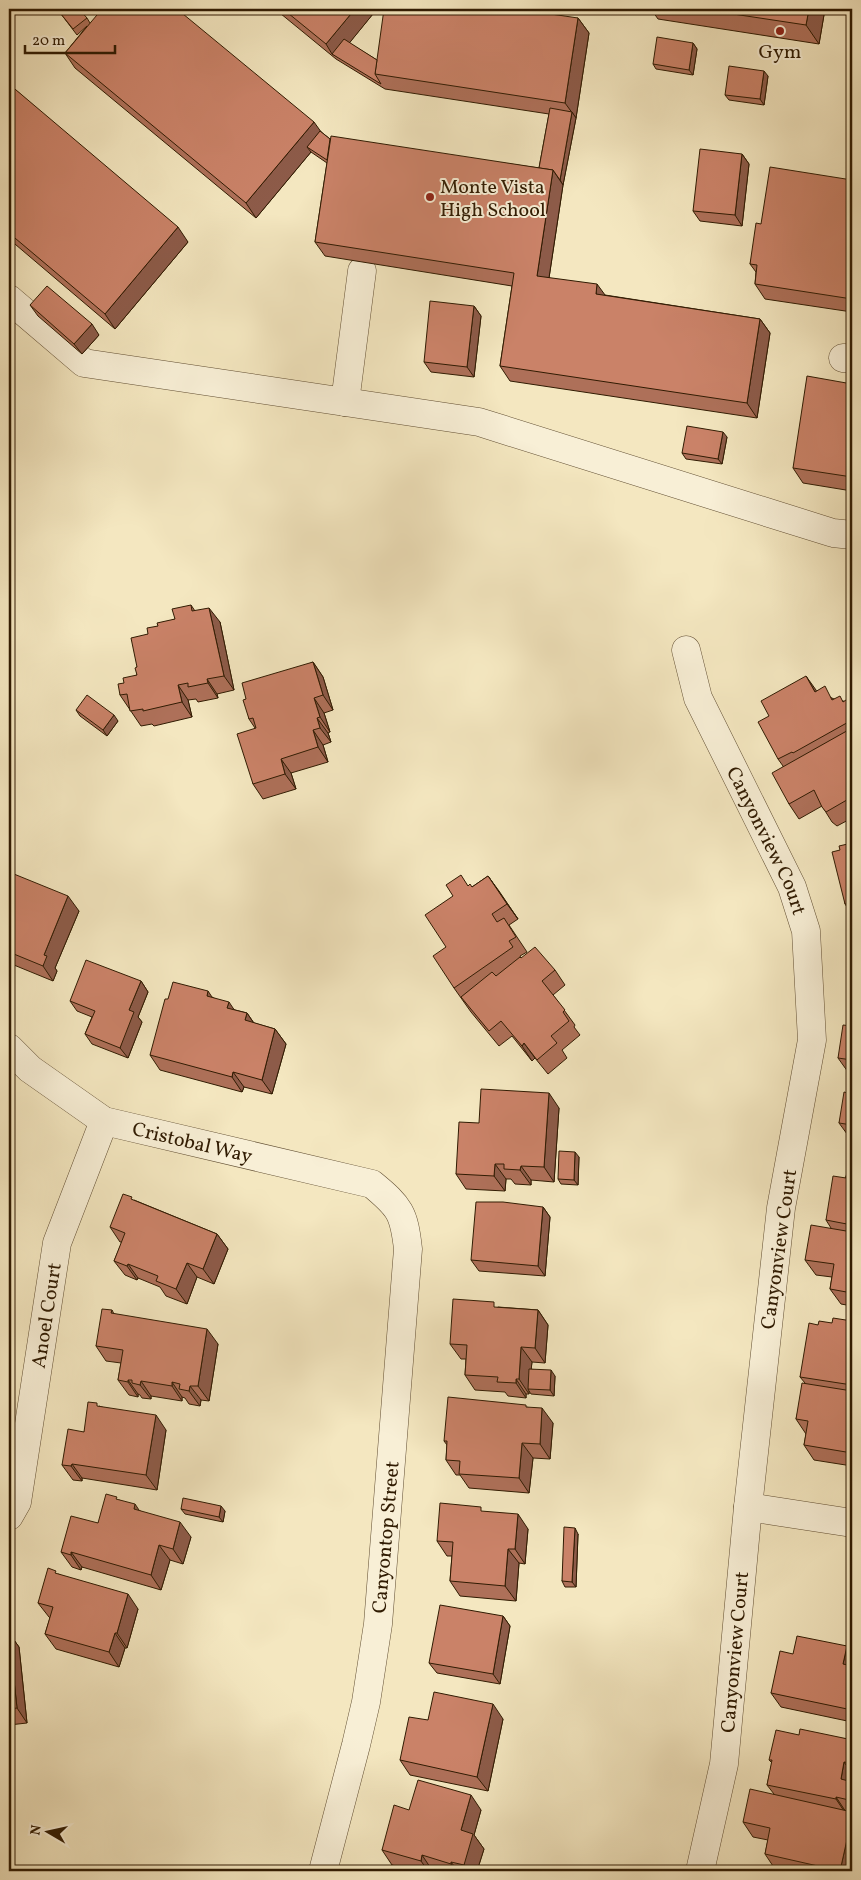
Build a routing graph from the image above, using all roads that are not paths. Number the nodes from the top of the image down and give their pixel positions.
1 (362, 271) edge
2 (9, 299) edge
3 (345, 402) junction
4 (852, 535) edge
5 (686, 650) dead end
6 (9, 1048) edge
7 (104, 1120) junction
8 (392, 1200) joint
9 (748, 1507) junction
10 (9, 1516) edge
11 (852, 1523) edge
12 (323, 1871) edge
13 (700, 1871) edge

1 - 3 street
2 - 3 street
3 - 4 street
5 - 9 street, Canyonview Court
6 - 7 street, Cristobal Way
7 - 8 street, Cristobal Way
7 - 10 street, Anoel Court
8 - 12 street, Canyontop Street
9 - 11 street
9 - 13 street, Canyonview Court

